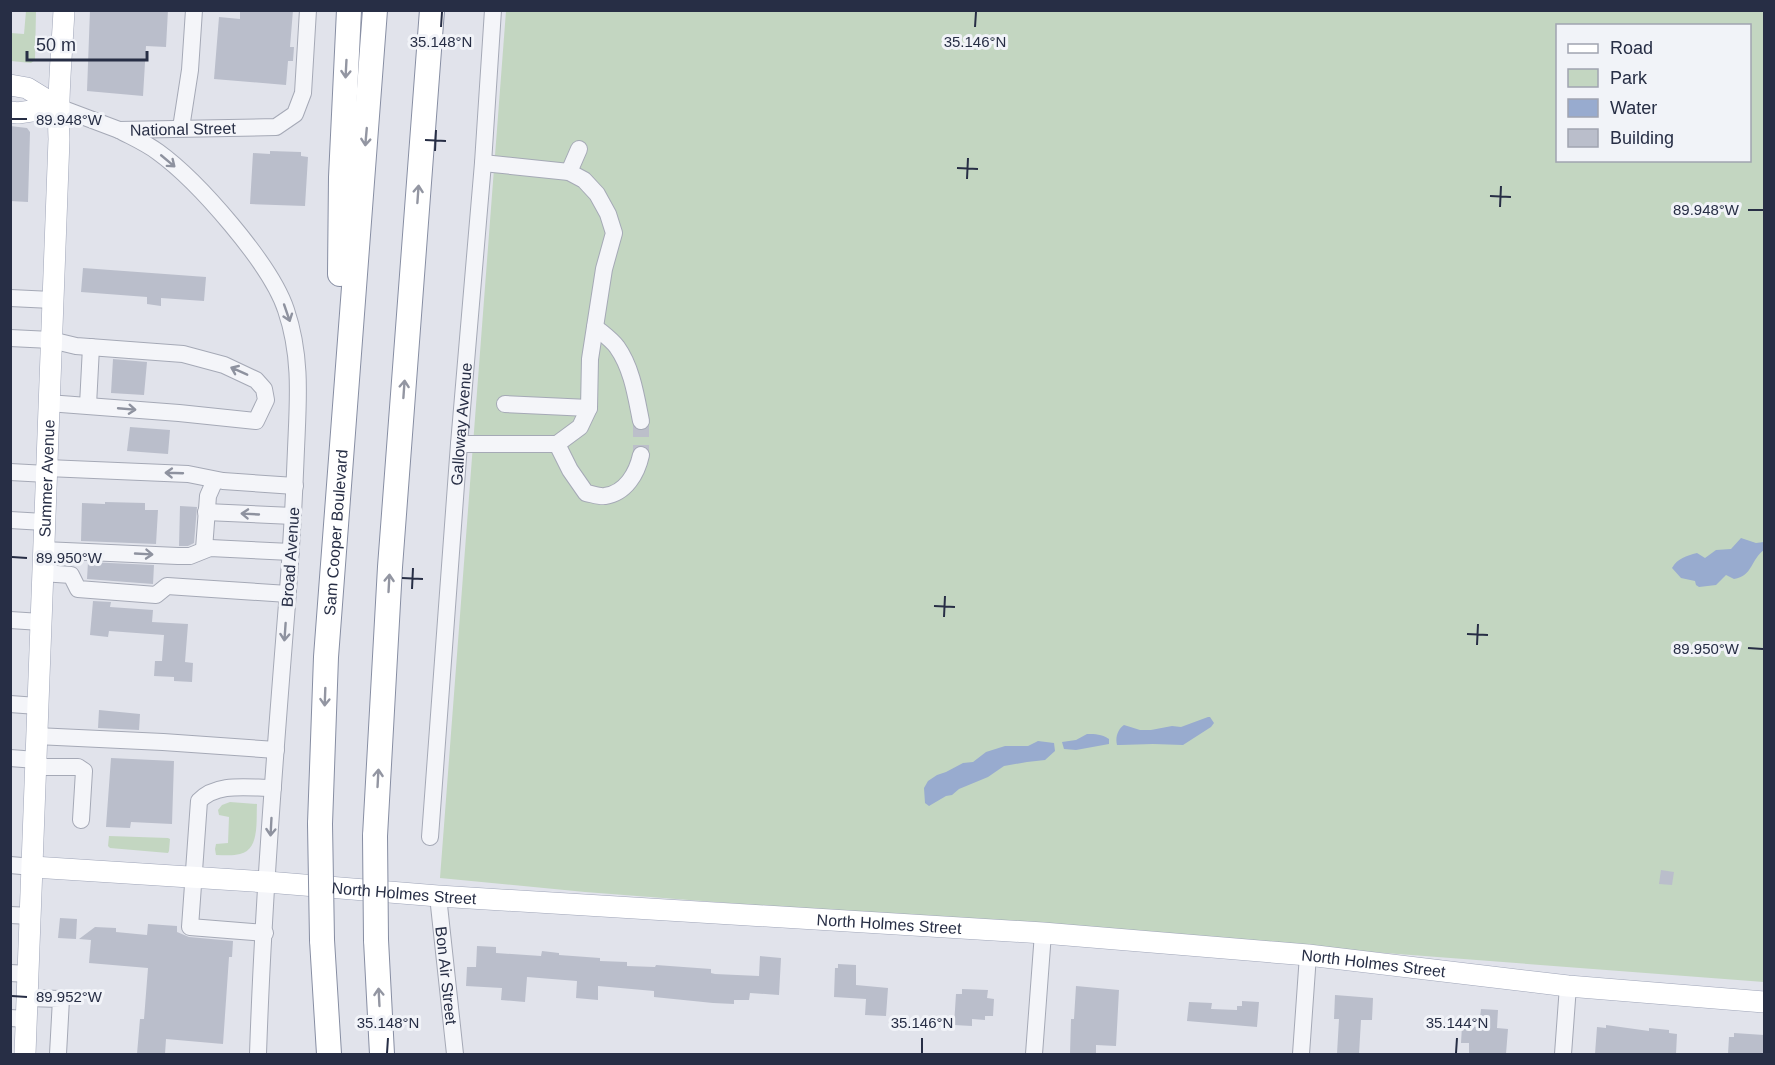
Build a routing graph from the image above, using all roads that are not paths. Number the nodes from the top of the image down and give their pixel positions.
1 (64, 10) edge
2 (194, 10) edge
3 (308, 10) edge
4 (349, 10) edge
5 (375, 10) edge
6 (432, 10) edge
7 (493, 10) edge
8 (10, 85) edge
9 (58, 107) junction
10 (10, 112) edge
11 (181, 128) junction
12 (119, 130) junction
13 (579, 149) dead end
14 (483, 163) junction
15 (568, 172) junction
16 (10, 298) edge
17 (52, 300) junction
18 (596, 327) junction
19 (10, 338) edge
20 (51, 340) junction
21 (91, 347) junction
22 (48, 403) junction
23 (505, 404) dead end
24 (88, 405) junction
25 (589, 408) junction
26 (641, 421) tunnel mouth
27 (459, 444) junction
28 (557, 444) junction
29 (641, 455) tunnel mouth
30 (47, 471) junction
31 (339, 471) junction
32 (10, 472) edge
33 (215, 480) junction
34 (295, 486) junction
35 (206, 512) junction
36 (293, 516) junction
37 (10, 520) edge
38 (44, 522) junction
39 (204, 549) junction
40 (43, 550) junction
41 (291, 552) junction
42 (42, 573) junction
43 (288, 594) junction
44 (10, 620) edge
45 (41, 622) junction
46 (10, 704) edge
47 (37, 706) junction
48 (36, 736) junction
49 (276, 750) junction
50 (10, 758) edge
51 (36, 763) junction
52 (273, 788) junction
53 (81, 820) dead end
54 (430, 837) dead end
55 (10, 866) edge
56 (33, 867) junction
57 (193, 878) junction
58 (267, 882) junction
59 (438, 896) junction
60 (21, 916) edge
61 (265, 933) junction
62 (1044, 933) junction
63 (1308, 955) junction
64 (19, 974) edge
65 (1568, 986) junction
66 (1764, 1002) edge
67 (21, 1012) edge
68 (25, 1054) edge
69 (58, 1054) edge
70 (258, 1054) edge
71 (329, 1054) edge
72 (382, 1054) edge
73 (455, 1054) edge
74 (1034, 1054) edge
75 (1301, 1054) edge
76 (1563, 1054) edge

1 - 9 main road, Summer Avenue
2 - 11 street
3 - 11 street, National Street
4 -> 31 highway
5 -> 31 highway, Sam Cooper Boulevard
72 -> 6 highway, bridge
7 - 14 street, Galloway Avenue
8 - 9 main road, National Street
9 - 10 main road, National Street
9 - 12 street, National Street
9 - 17 main road, Summer Avenue
11 - 12 street, National Street
12 -> 34 street, Broad Avenue
13 - 15 street
14 - 15 street
14 - 27 street, Galloway Avenue
15 - 18 street
16 - 17 street
17 - 20 main road, Summer Avenue
18 - 25 street
18 - 26 street
19 - 20 street
20 - 21 street
20 - 22 main road, Summer Avenue
21 - 24 street
24 -> 21 street
22 - 24 street
22 - 30 main road, Summer Avenue
23 - 25 street
25 - 28 street
27 - 28 street
27 - 54 street, Galloway Avenue
28 - 29 street
30 - 32 street
33 -> 30 street
30 - 38 main road, Summer Avenue
31 -> 71 highway, Sam Cooper Boulevard, bridge
33 - 34 street
33 - 35 street
34 - 36 street, Broad Avenue
36 -> 35 street
35 - 39 street
36 - 41 street, Broad Avenue
37 - 38 street
38 - 40 main road, Summer Avenue
40 -> 39 street
39 - 41 street
40 - 42 main road, Summer Avenue
41 - 43 street, Broad Avenue
42 - 43 street
42 - 45 main road, Summer Avenue
43 -> 49 street, Broad Avenue
44 - 45 street
45 - 47 main road, Summer Avenue
46 - 47 street
47 - 48 main road, Summer Avenue
48 - 49 street
48 - 51 main road, Summer Avenue
49 - 52 street, Broad Avenue
50 - 51 street
51 - 53 street
51 - 56 main road, Summer Avenue
52 - 57 street
52 -> 58 street, Broad Avenue
55 - 56 street, North Holmes Street
56 - 57 main road, North Holmes Street
56 - 60 main road, Summer Avenue
57 - 58 main road, North Holmes Street
57 - 61 street
58 - 59 main road, North Holmes Street
58 - 61 street, Broad Avenue
59 - 62 main road, North Holmes Street
59 - 73 street, Bon Air Street
60 - 64 main road, Summer Avenue
61 - 70 street, Broad Avenue
62 - 63 main road, North Holmes Street
62 - 74 street
63 - 65 main road, North Holmes Street
63 - 75 street
64 - 67 main road, Summer Avenue
65 - 66 main road, North Holmes Street
65 - 76 street
67 - 68 main road, Summer Avenue
67 - 69 street

